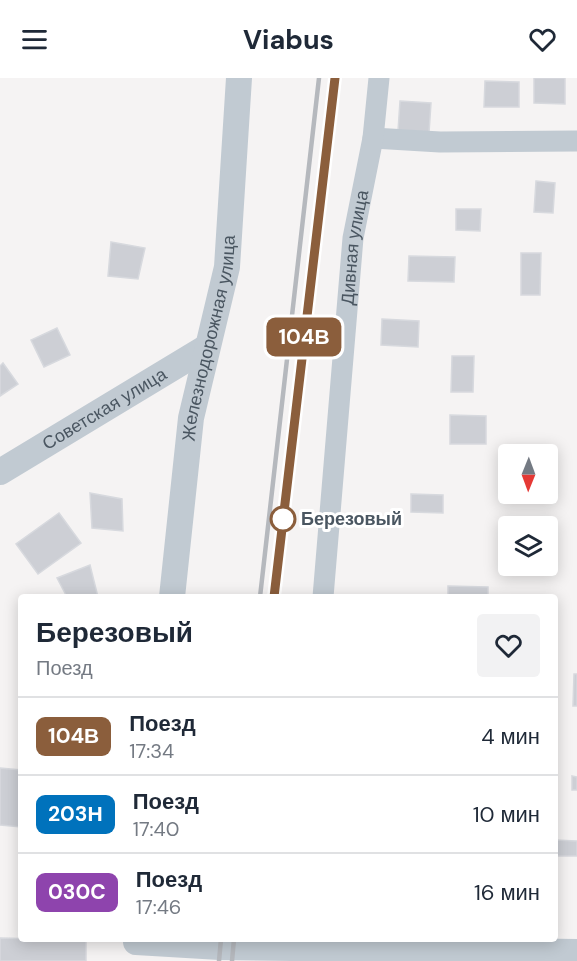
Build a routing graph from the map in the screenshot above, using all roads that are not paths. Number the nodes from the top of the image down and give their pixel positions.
1 (239, 78) edge
2 (379, 78) edge
3 (373, 138) junction
4 (577, 141) edge
5 (207, 347) junction
6 (0, 472) edge
7 (172, 594) edge
8 (323, 594) edge
9 (135, 947) edge
10 (320, 950) edge
11 (577, 952) edge

1 - 5 street, Железнодорожная улица
2 - 3 street, Дивная улица
3 - 4 street
3 - 8 street, Дивная улица
5 - 6 street, Советская улица
5 - 7 street, Железнодорожная улица
9 - 10 street
10 - 11 street

